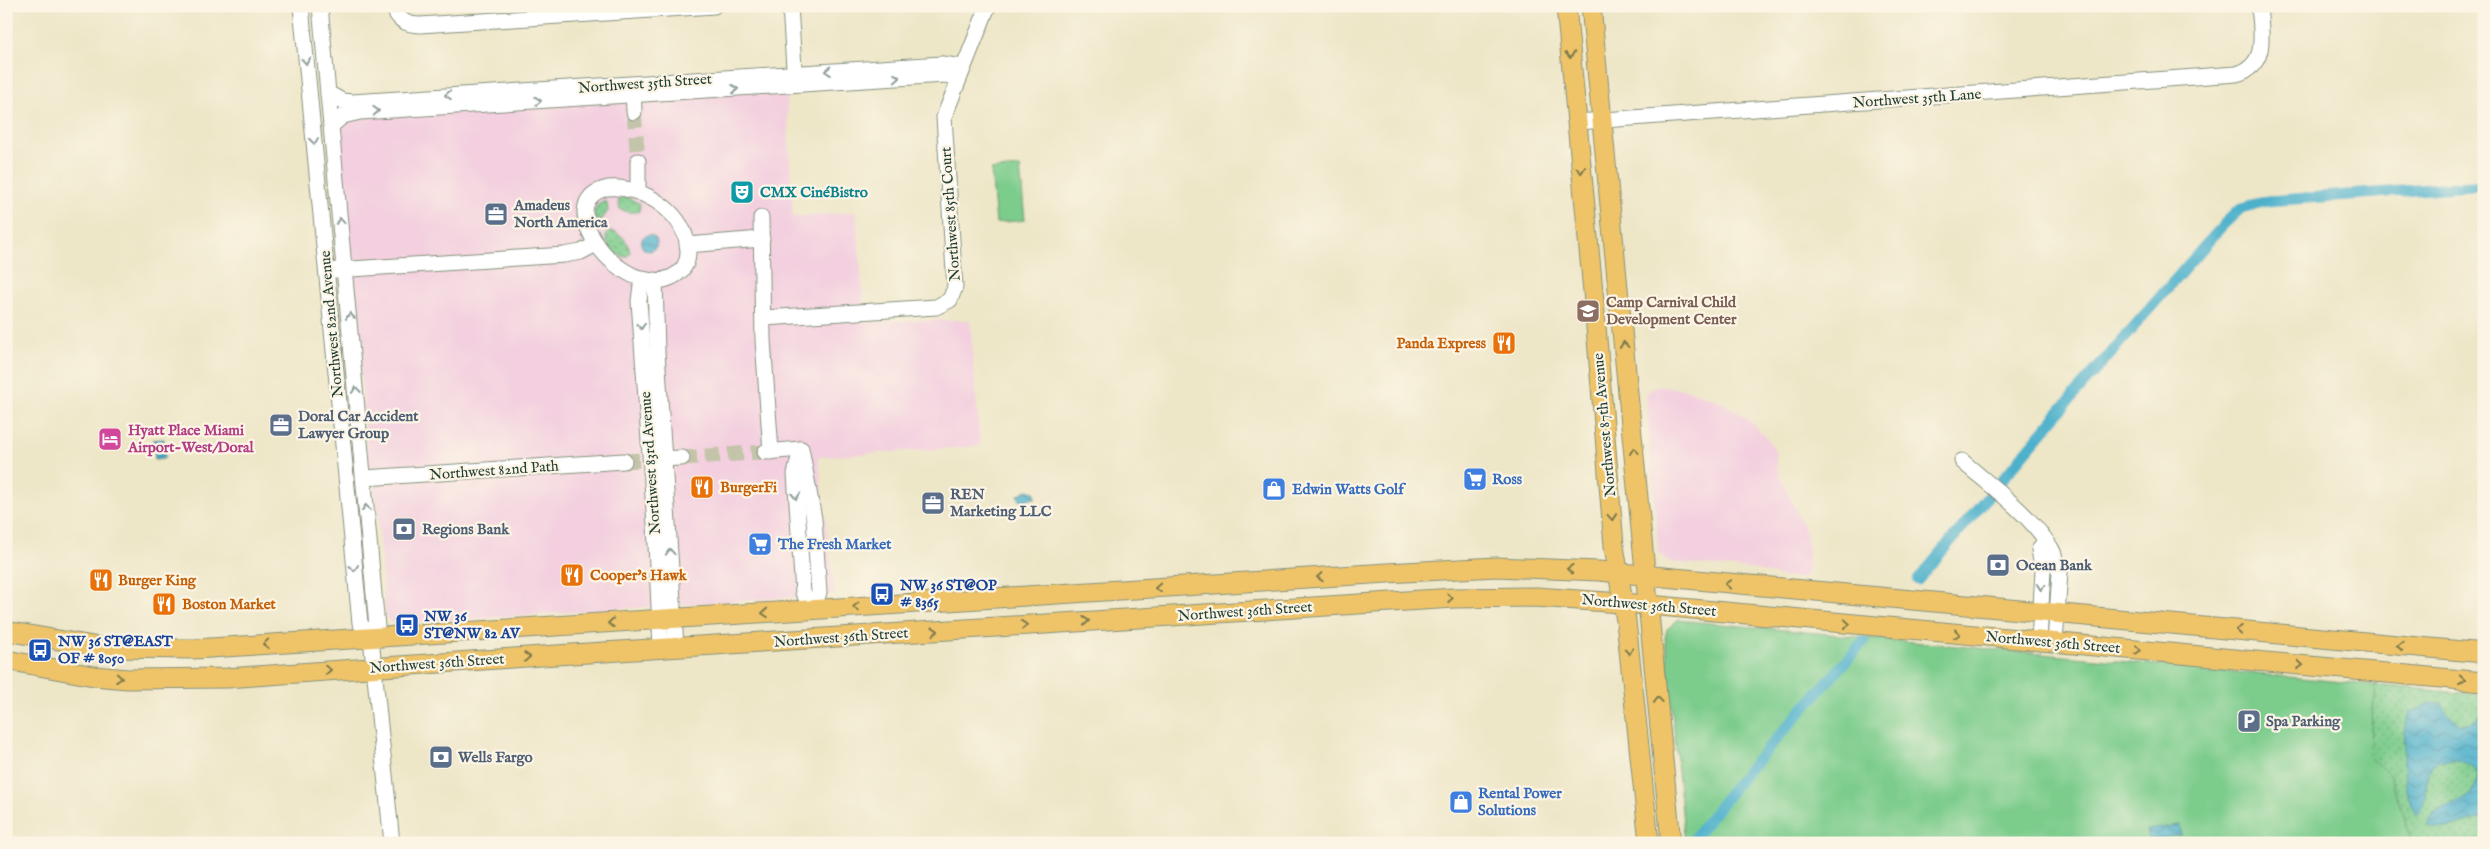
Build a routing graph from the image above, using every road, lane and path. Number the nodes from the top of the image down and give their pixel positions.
1 (301, 6) edge
2 (320, 6) edge
3 (393, 6) edge
4 (714, 6) edge
5 (790, 6) edge
6 (988, 6) edge
7 (1566, 6) edge
8 (1591, 6) edge
9 (2259, 6) edge
10 (673, 8) edge
11 (961, 73) junction
12 (794, 79) junction
13 (633, 89) junction
14 (328, 93) junction
15 (474, 100) junction
16 (634, 112) tunnel mouth
17 (1602, 120) junction
18 (1577, 122) junction
19 (331, 126) junction
20 (638, 161) tunnel mouth
21 (638, 191) junction
22 (761, 218) dead end
23 (762, 239) junction
24 (596, 244) junction
25 (687, 245) junction
26 (345, 269) junction
27 (326, 270) junction
28 (1617, 273) junction
29 (1592, 276) junction
30 (649, 279) junction
31 (764, 318) junction
32 (354, 363) junction
33 (335, 365) junction
34 (343, 449) junction
35 (801, 449) junction
36 (682, 458) tunnel mouth
37 (652, 460) junction
38 (624, 461) tunnel mouth
39 (1962, 461) dead end
40 (364, 478) junction
41 (816, 542) junction
42 (800, 544) junction
43 (1618, 573) junction
44 (1368, 574) junction
45 (1646, 576) junction
46 (1826, 593) junction
47 (1855, 595) junction
48 (994, 598) junction
49 (1623, 603) junction
50 (1649, 605) junction
51 (1324, 606) junction
52 (814, 610) junction
53 (2049, 613) junction
54 (1781, 617) junction
55 (667, 619) junction
56 (1819, 621) junction
57 (995, 627) junction
58 (6, 631) edge
59 (370, 638) junction
60 (816, 638) junction
61 (2047, 642) junction
62 (2368, 642) junction
63 (70, 643) junction
64 (668, 648) junction
65 (2484, 653) edge
66 (6, 660) edge
67 (374, 667) junction
68 (2364, 671) junction
69 (71, 674) junction
70 (2484, 682) edge
71 (1638, 739) junction
72 (1668, 804) junction
73 (392, 843) edge
74 (1649, 843) edge
75 (1671, 843) edge

1 -> 27 street, Northwest 82nd Avenue
2 - 14 street, Northwest 82nd Avenue
3 - 10 street
4 - 10 street
5 - 12 street
6 - 11 street, Northwest 85th Court
7 -> 18 main road, Northwest 87th Avenue
8 - 17 main road, Northwest 87th Avenue
9 - 17 street, Northwest 35th Lane
11 - 12 street, Northwest 35th Street
11 - 31 street, Northwest 85th Court
12 - 13 street, Northwest 35th Street
13 - 15 street, Northwest 35th Street
13 - 16 street
15 -> 14 street, Northwest 35th Street
14 - 19 street, Northwest 82nd Avenue
19 -> 15 street, Northwest 35th Street
17 - 18 street, Northwest 35th Lane
17 - 28 main road, Northwest 87th Avenue
18 -> 29 main road, Northwest 87th Avenue
26 -> 19 street, Northwest 82nd Avenue
20 - 21 street
21 - 24 street
21 - 25 street
22 - 23 street
23 - 25 street
23 - 31 street
24 - 26 street
24 - 30 street
25 - 30 street
26 - 27 street
32 -> 26 street, Northwest 82nd Avenue
27 - 33 street, Northwest 82nd Avenue
28 - 29 main road
45 -> 28 main road, Northwest 87th Avenue
29 -> 43 main road, Northwest 87th Avenue
30 - 37 street, Northwest 83rd Avenue
31 - 35 street
32 - 33 street
40 -> 32 street, Northwest 82nd Avenue
33 - 34 street, Northwest 82nd Avenue
34 - 40 street
34 -> 59 street, Northwest 82nd Avenue
35 - 41 street
35 -> 42 street
36 - 37 street
37 - 55 street, Northwest 83rd Avenue
38 - 40 street, Northwest 82nd Path
39 - 53 street
59 -> 40 street, Northwest 82nd Avenue
41 - 42 street
41 - 52 street
42 - 52 street
43 -> 44 main road, Northwest 36th Street
43 - 45 main road, Northwest 36th Street
43 - 49 main road, Northwest 87th Avenue
44 -> 48 main road, Northwest 36th Street
44 - 51 main road
46 -> 45 main road, Northwest 36th Street
45 - 50 main road, Northwest 87th Avenue
46 - 47 main road, Northwest 36th Street
46 - 54 main road
47 - 53 main road, Northwest 36th Street
47 - 56 main road
48 -> 52 main road, Northwest 36th Street
48 - 57 main road
49 - 50 main road, Northwest 36th Street
51 -> 49 main road, Northwest 36th Street
49 -> 71 main road, Northwest 87th Avenue
50 - 54 main road, Northwest 36th Street
72 -> 50 main road, Northwest 87th Avenue
57 -> 51 main road, Northwest 36th Street
52 -> 55 main road, Northwest 36th Street
52 - 60 main road
53 - 61 street
62 -> 53 main road, Northwest 36th Street
54 - 56 main road, Northwest 36th Street
55 -> 59 main road, Northwest 36th Street
55 - 64 street, Northwest 83rd Avenue
56 -> 61 main road, Northwest 36th Street
60 -> 57 main road, Northwest 36th Street
58 - 63 main road, Northwest 36th Street
59 -> 63 main road, Northwest 36th Street
59 - 67 street, Northwest 82nd Avenue
60 - 64 main road, Northwest 36th Street
61 -> 68 main road, Northwest 36th Street
65 -> 62 main road, Northwest 36th Street
62 - 68 main road
63 - 69 main road
67 -> 64 main road, Northwest 36th Street
66 - 69 main road, Northwest 36th Street
69 -> 67 main road, Northwest 36th Street
67 - 73 street, Northwest 82nd Avenue
68 -> 70 main road, Northwest 36th Street
71 - 72 main road
71 - 74 main road, Northwest 87th Avenue
72 - 75 main road, Northwest 87th Avenue

